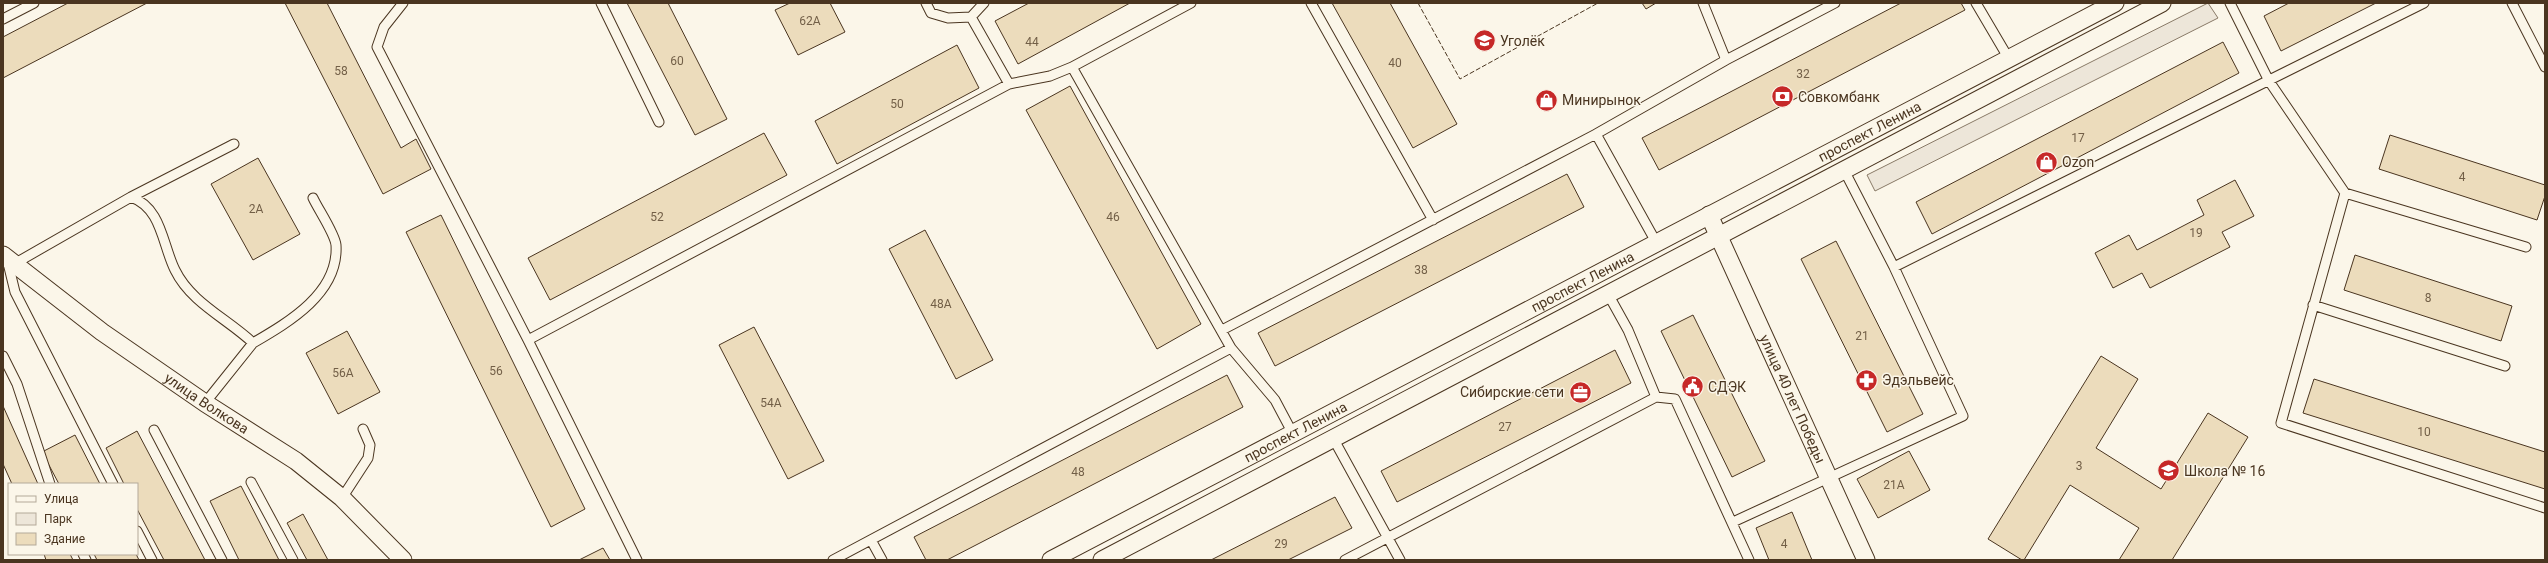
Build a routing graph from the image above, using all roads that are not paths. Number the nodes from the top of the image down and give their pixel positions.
1 (34, 3) edge
2 (403, 3) edge
3 (601, 3) edge
4 (926, 3) edge
5 (984, 3) edge
6 (1191, 3) edge
7 (1311, 3) edge
8 (1703, 3) edge
9 (1835, 3) edge
10 (1976, 3) edge
11 (2115, 3) edge
12 (2162, 3) edge
13 (2230, 3) edge
14 (2424, 3) edge
15 (2512, 3) edge
16 (971, 17) junction
17 (3, 19) edge
18 (2009, 59) junction
19 (1726, 60) junction
20 (1072, 67) junction
21 (2545, 67) edge
22 (2270, 80) junction
23 (1010, 84) junction
24 (659, 122) dead end
25 (1596, 134) junction
26 (234, 144) dead end
27 (1844, 170) junction
28 (2346, 193) junction
29 (132, 197) junction
30 (313, 198) dead end
31 (1709, 215) junction
32 (1433, 220) junction
33 (1718, 237) junction
34 (1656, 242) junction
35 (2526, 248) dead end
36 (8, 259) edge
37 (1894, 268) junction
38 (1608, 294) junction
39 (2313, 305) junction
40 (1222, 330) junction
41 (528, 340) junction
42 (253, 343) junction
43 (1231, 348) junction
44 (3, 356) edge
45 (2505, 366) dead end
46 (1656, 397) junction
47 (205, 404) junction
48 (363, 429) dead end
49 (154, 430) dead end
50 (1292, 432) junction
51 (1333, 438) junction
52 (1826, 477) junction
53 (251, 482) dead end
54 (50, 483) edge
55 (112, 483) edge
56 (342, 498) junction
57 (2545, 508) edge
58 (1733, 522) junction
59 (138, 533) edge
60 (1388, 537) junction
61 (871, 540) junction
62 (152, 560) edge
63 (222, 560) edge
64 (293, 560) edge
65 (403, 560) edge
66 (638, 560) edge
67 (833, 560) edge
68 (882, 560) edge
69 (1050, 560) edge
70 (1102, 560) edge
71 (1345, 560) edge
72 (1400, 560) edge
73 (1749, 560) edge
74 (1866, 560) edge

1 - 17 lane
2 - 41 lane
3 - 24 lane
4 - 16 lane
5 - 16 lane
6 - 20 lane
7 - 32 lane
8 - 19 lane
9 - 19 lane
10 - 18 lane
11 - 18 street, проспект Ленина
12 - 27 street, проспект Ленина
13 - 22 lane
14 - 22 lane
15 - 21 lane
16 - 23 lane
18 - 31 street, проспект Ленина
19 - 25 lane
20 - 23 lane
20 - 40 lane
22 - 28 lane
22 - 37 lane
23 - 41 lane
25 - 32 lane
25 - 34 lane
26 - 29 lane
27 - 33 street, проспект Ленина
27 - 37 lane
28 - 35 lane
28 - 39 lane
29 - 36 lane
29 - 42 lane
30 - 42 lane
31 - 33 street, улица 40 лет Победы
31 - 34 street, проспект Ленина
32 - 40 lane
33 - 38 street, проспект Ленина
33 - 52 street, улица 40 лет Победы
34 - 50 street, проспект Ленина
36 - 47 street, улица Волкова
36 - 55 lane
37 - 52 lane
38 - 46 lane
38 - 51 street, проспект Ленина
39 - 45 lane
39 - 57 lane
40 - 43 lane
41 - 66 lane
42 - 47 lane
43 - 50 lane
43 - 61 lane
44 - 54 lane
46 - 58 lane
46 - 60 lane
47 - 56 street, улица Волкова
48 - 56 lane
49 - 63 lane
50 - 69 street, проспект Ленина
51 - 60 lane
51 - 70 street, проспект Ленина
52 - 58 lane
52 - 74 street, улица 40 лет Победы
53 - 64 lane
56 - 65 street, улица Волкова
58 - 73 lane
59 - 62 lane
60 - 71 lane
60 - 72 lane
61 - 67 lane
61 - 68 lane

